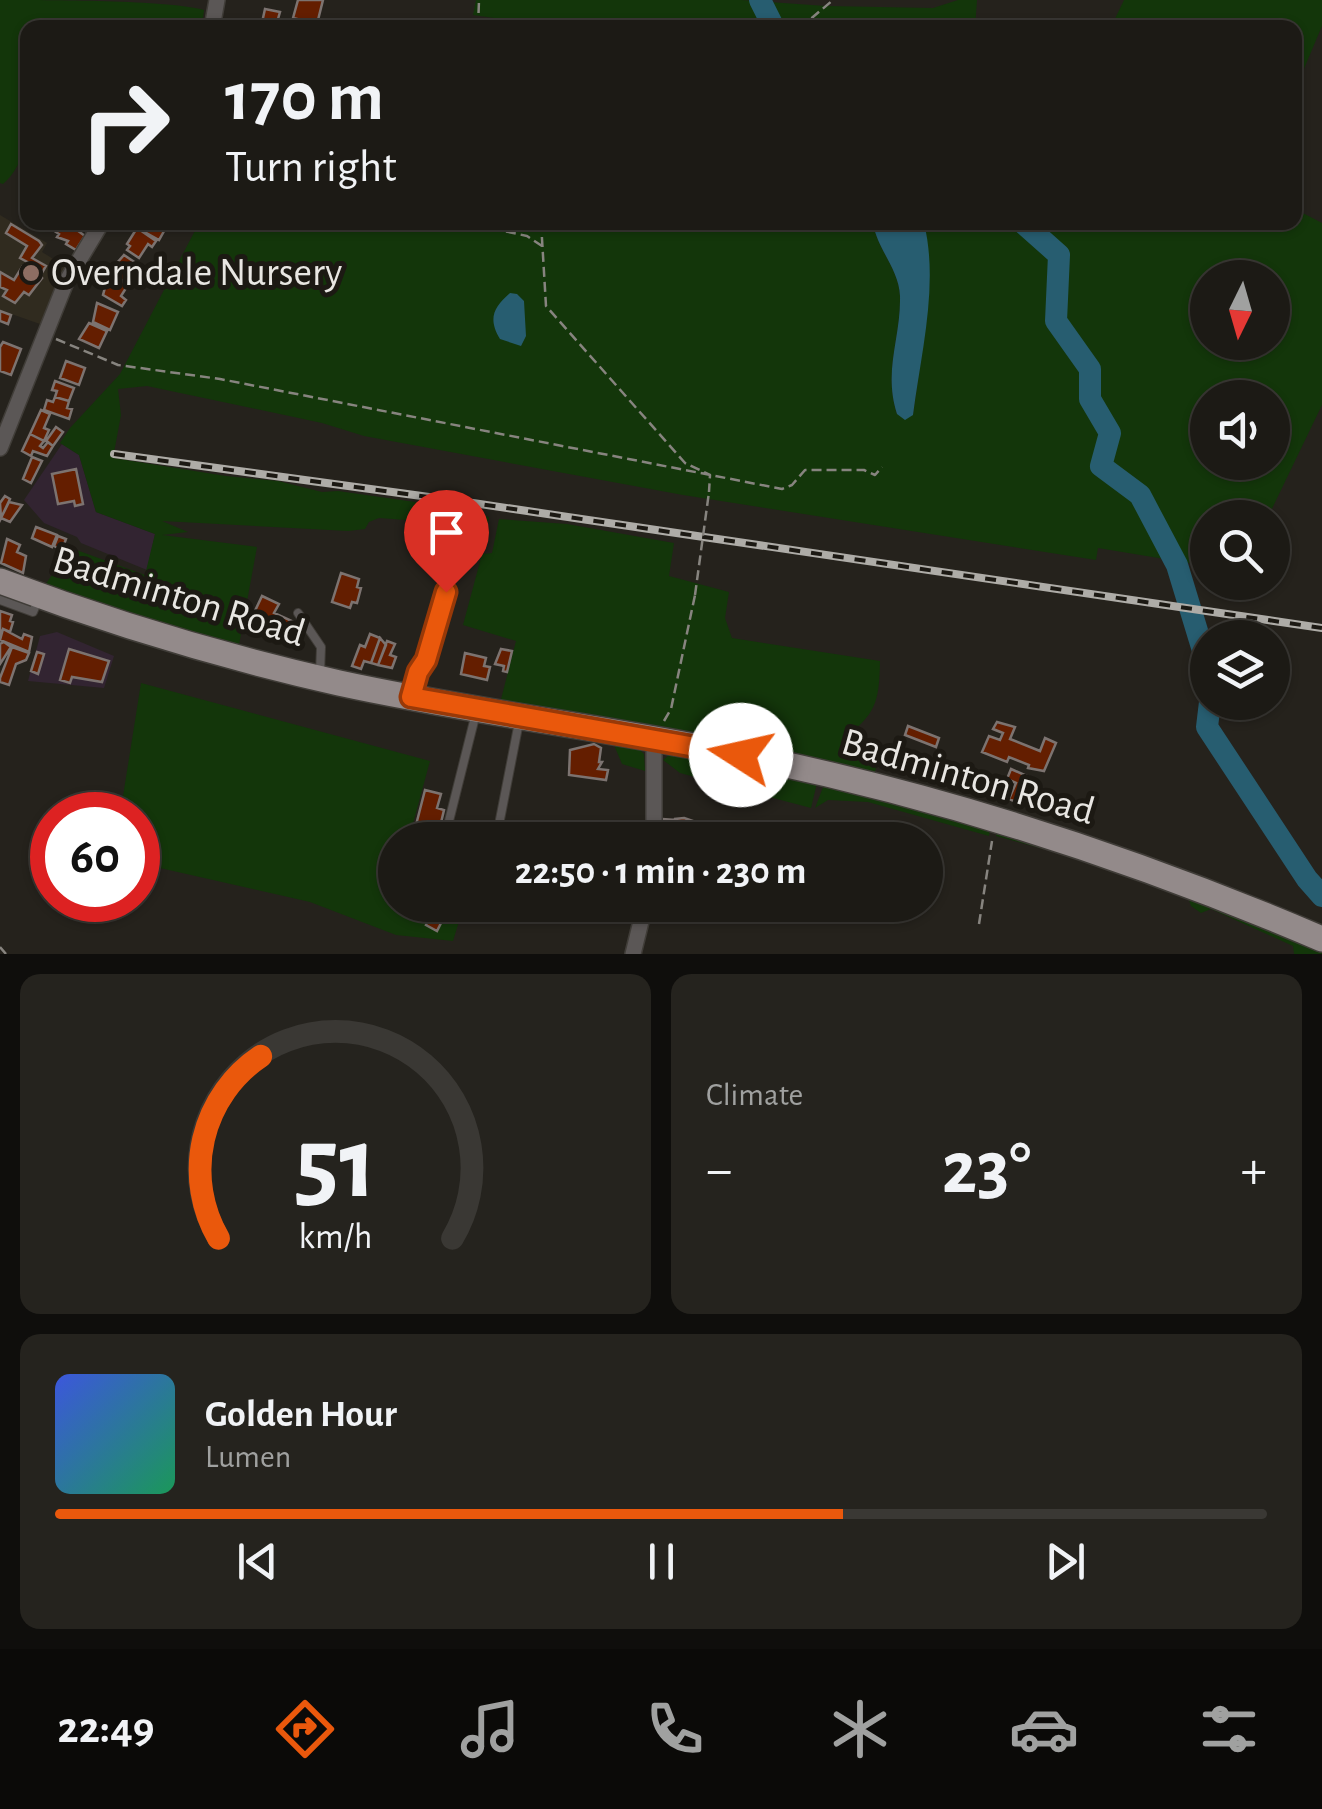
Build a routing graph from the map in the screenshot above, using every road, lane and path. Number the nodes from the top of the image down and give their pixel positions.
1 (833, 0) edge
2 (809, 20) edge
3 (97, 230) edge
4 (499, 230) edge
5 (541, 230) edge
6 (542, 246) junction
7 (46, 334) junction
8 (0, 448) edge
9 (882, 467) dead end
10 (710, 475) junction
11 (0, 581) edge
12 (446, 592) dead end
13 (40, 596) junction
14 (0, 600) edge
15 (298, 613) dead end
16 (319, 678) junction
17 (411, 697) junction
18 (477, 710) junction
19 (520, 717) junction
20 (654, 739) junction
21 (449, 820) dead end
22 (997, 820) junction
23 (500, 822) edge
24 (654, 822) edge
25 (641, 922) edge
26 (979, 924) dead end
27 (1322, 938) edge
28 (0, 947) edge
29 (6, 954) edge
30 (633, 954) edge

1 - 2 path
3 - 7 street
4 - 6 path
5 - 6 path
6 - 10 path
7 - 8 street
7 - 10 path
9 - 10 path
10 - 20 path, bridge
11 - 13 main road, Badminton Road
12 - 17 lane
13 - 14 lane
13 - 16 main road, Badminton Road
15 - 16 lane
16 - 17 main road, Badminton Road
17 - 18 main road, Badminton Road
18 - 19 main road, Badminton Road
18 - 21 lane
19 - 20 main road, Badminton Road
19 - 23 lane
20 - 22 main road, Badminton Road
20 - 24 street
22 - 26 path
22 - 27 main road, Badminton Road
25 - 30 street
28 - 29 path

